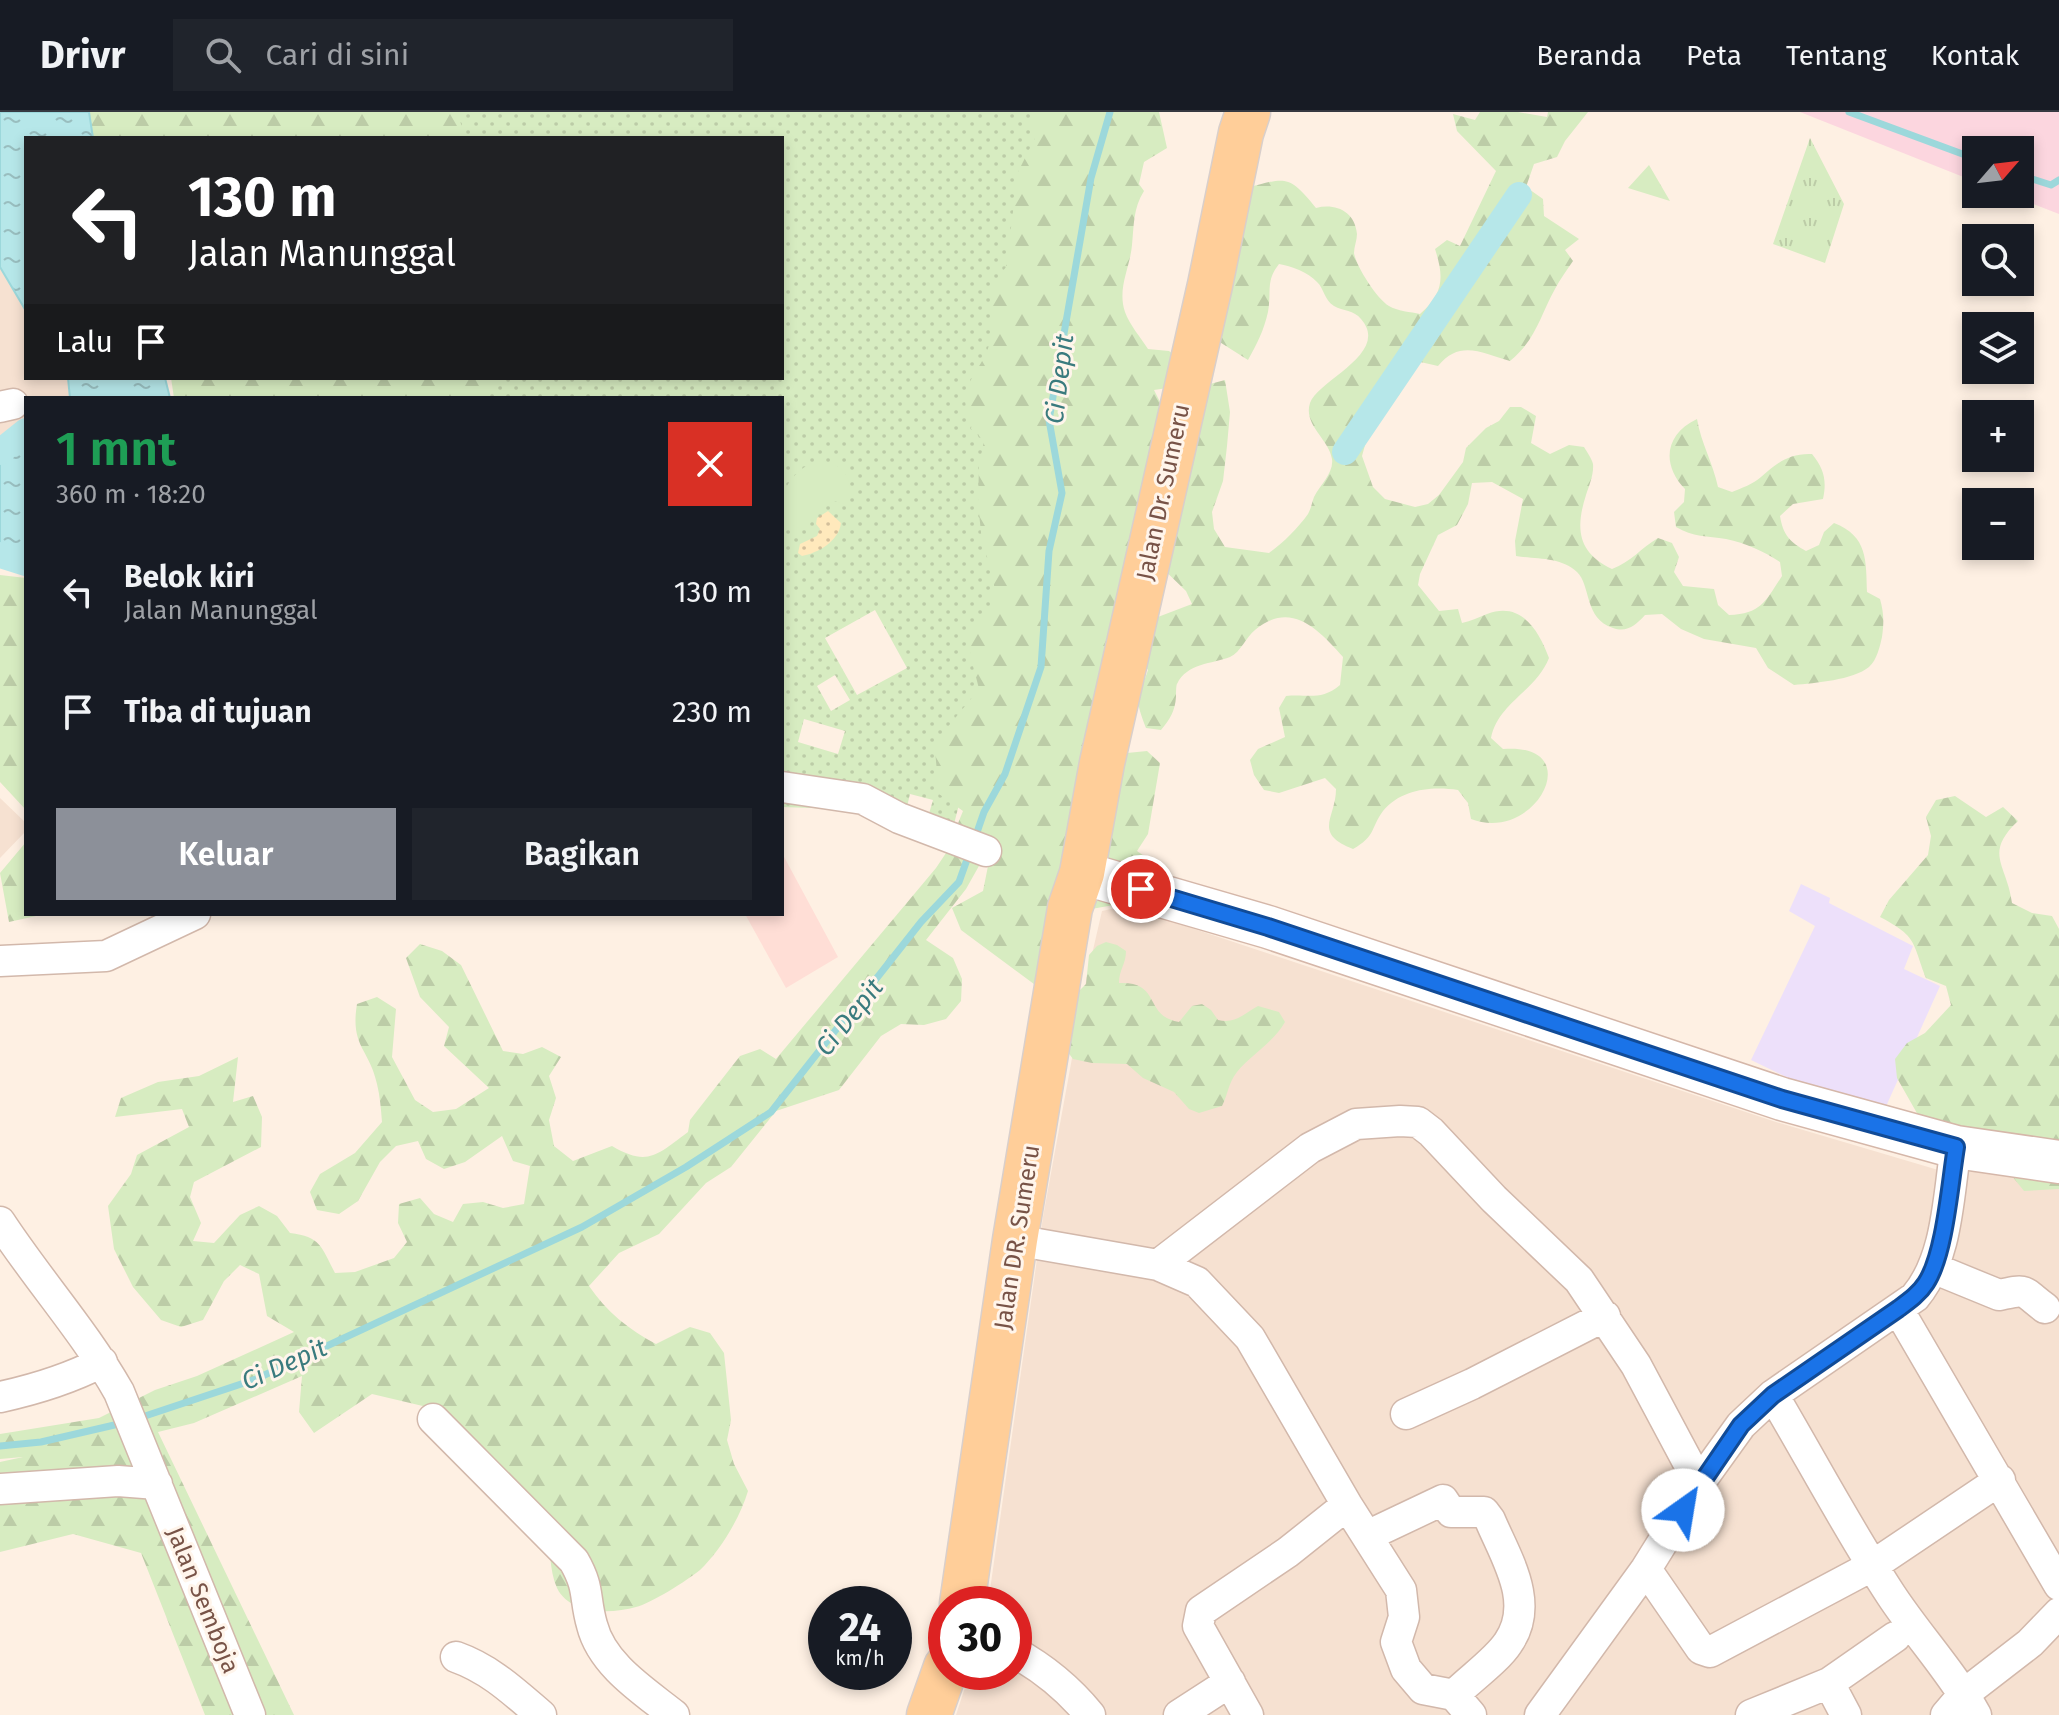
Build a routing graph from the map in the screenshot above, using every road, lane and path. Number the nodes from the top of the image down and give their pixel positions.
1 (1248, 112) edge
2 (784, 787) edge
3 (986, 851) dead end
4 (1082, 873) junction
5 (191, 916) edge
6 (0, 961) edge
7 (1956, 1147) junction
8 (2059, 1162) edge
9 (0, 1222) edge
10 (1015, 1240) junction
11 (1158, 1265) junction
12 (1933, 1268) junction
13 (2045, 1308) dead end
14 (1898, 1309) junction
15 (1605, 1316) junction
16 (102, 1362) junction
17 (1773, 1395) junction
18 (0, 1397) edge
19 (1406, 1414) dead end
20 (433, 1419) dead end
21 (152, 1470) junction
22 (2000, 1480) junction
23 (1699, 1483) junction
24 (0, 1489) edge
25 (1347, 1505) junction
26 (1367, 1536) junction
27 (1872, 1566) junction
28 (1646, 1569) junction
29 (2059, 1585) edge
30 (966, 1586) edge
31 (2059, 1613) edge
32 (1895, 1637) dead end
33 (456, 1657) dead end
34 (1032, 1662) edge
35 (1230, 1682) junction
36 (1829, 1683) junction
37 (938, 1690) edge
38 (1462, 1705) edge
39 (1962, 1708) edge
40 (250, 1715) edge
41 (541, 1715) edge
42 (674, 1715) edge
43 (929, 1715) edge
44 (1090, 1715) edge
45 (1179, 1715) edge
46 (1248, 1715) edge
47 (1540, 1715) edge
48 (1751, 1715) edge
49 (1846, 1715) edge

1 - 4 main road, Jalan Dr. Sumeru
2 - 3 street
4 - 7 street
4 - 10 main road, Jalan DR. Sumeru
5 - 6 street
7 - 8 street
7 - 12 street
9 - 16 street, Jalan Semboja
10 - 11 street
10 - 30 main road, Jalan DR. Sumeru
11 - 15 street
11 - 25 street
12 - 13 street
12 - 14 street
14 - 17 street
14 - 22 street
15 - 19 street
15 - 23 street
16 - 18 street
16 - 21 street, Jalan Semboja
17 - 23 street
17 - 27 street
20 - 42 street
21 - 24 street
21 - 40 street, Jalan Semboja
22 - 27 street
22 - 29 street
23 - 28 street
25 - 26 street
25 - 35 street
26 - 38 street
26 - 38 street
27 - 28 street
27 - 39 street
28 - 47 street
31 - 39 street
32 - 36 street
33 - 41 street
34 - 44 street
35 - 45 street
35 - 46 street
36 - 48 street
36 - 49 street
37 - 43 main road

